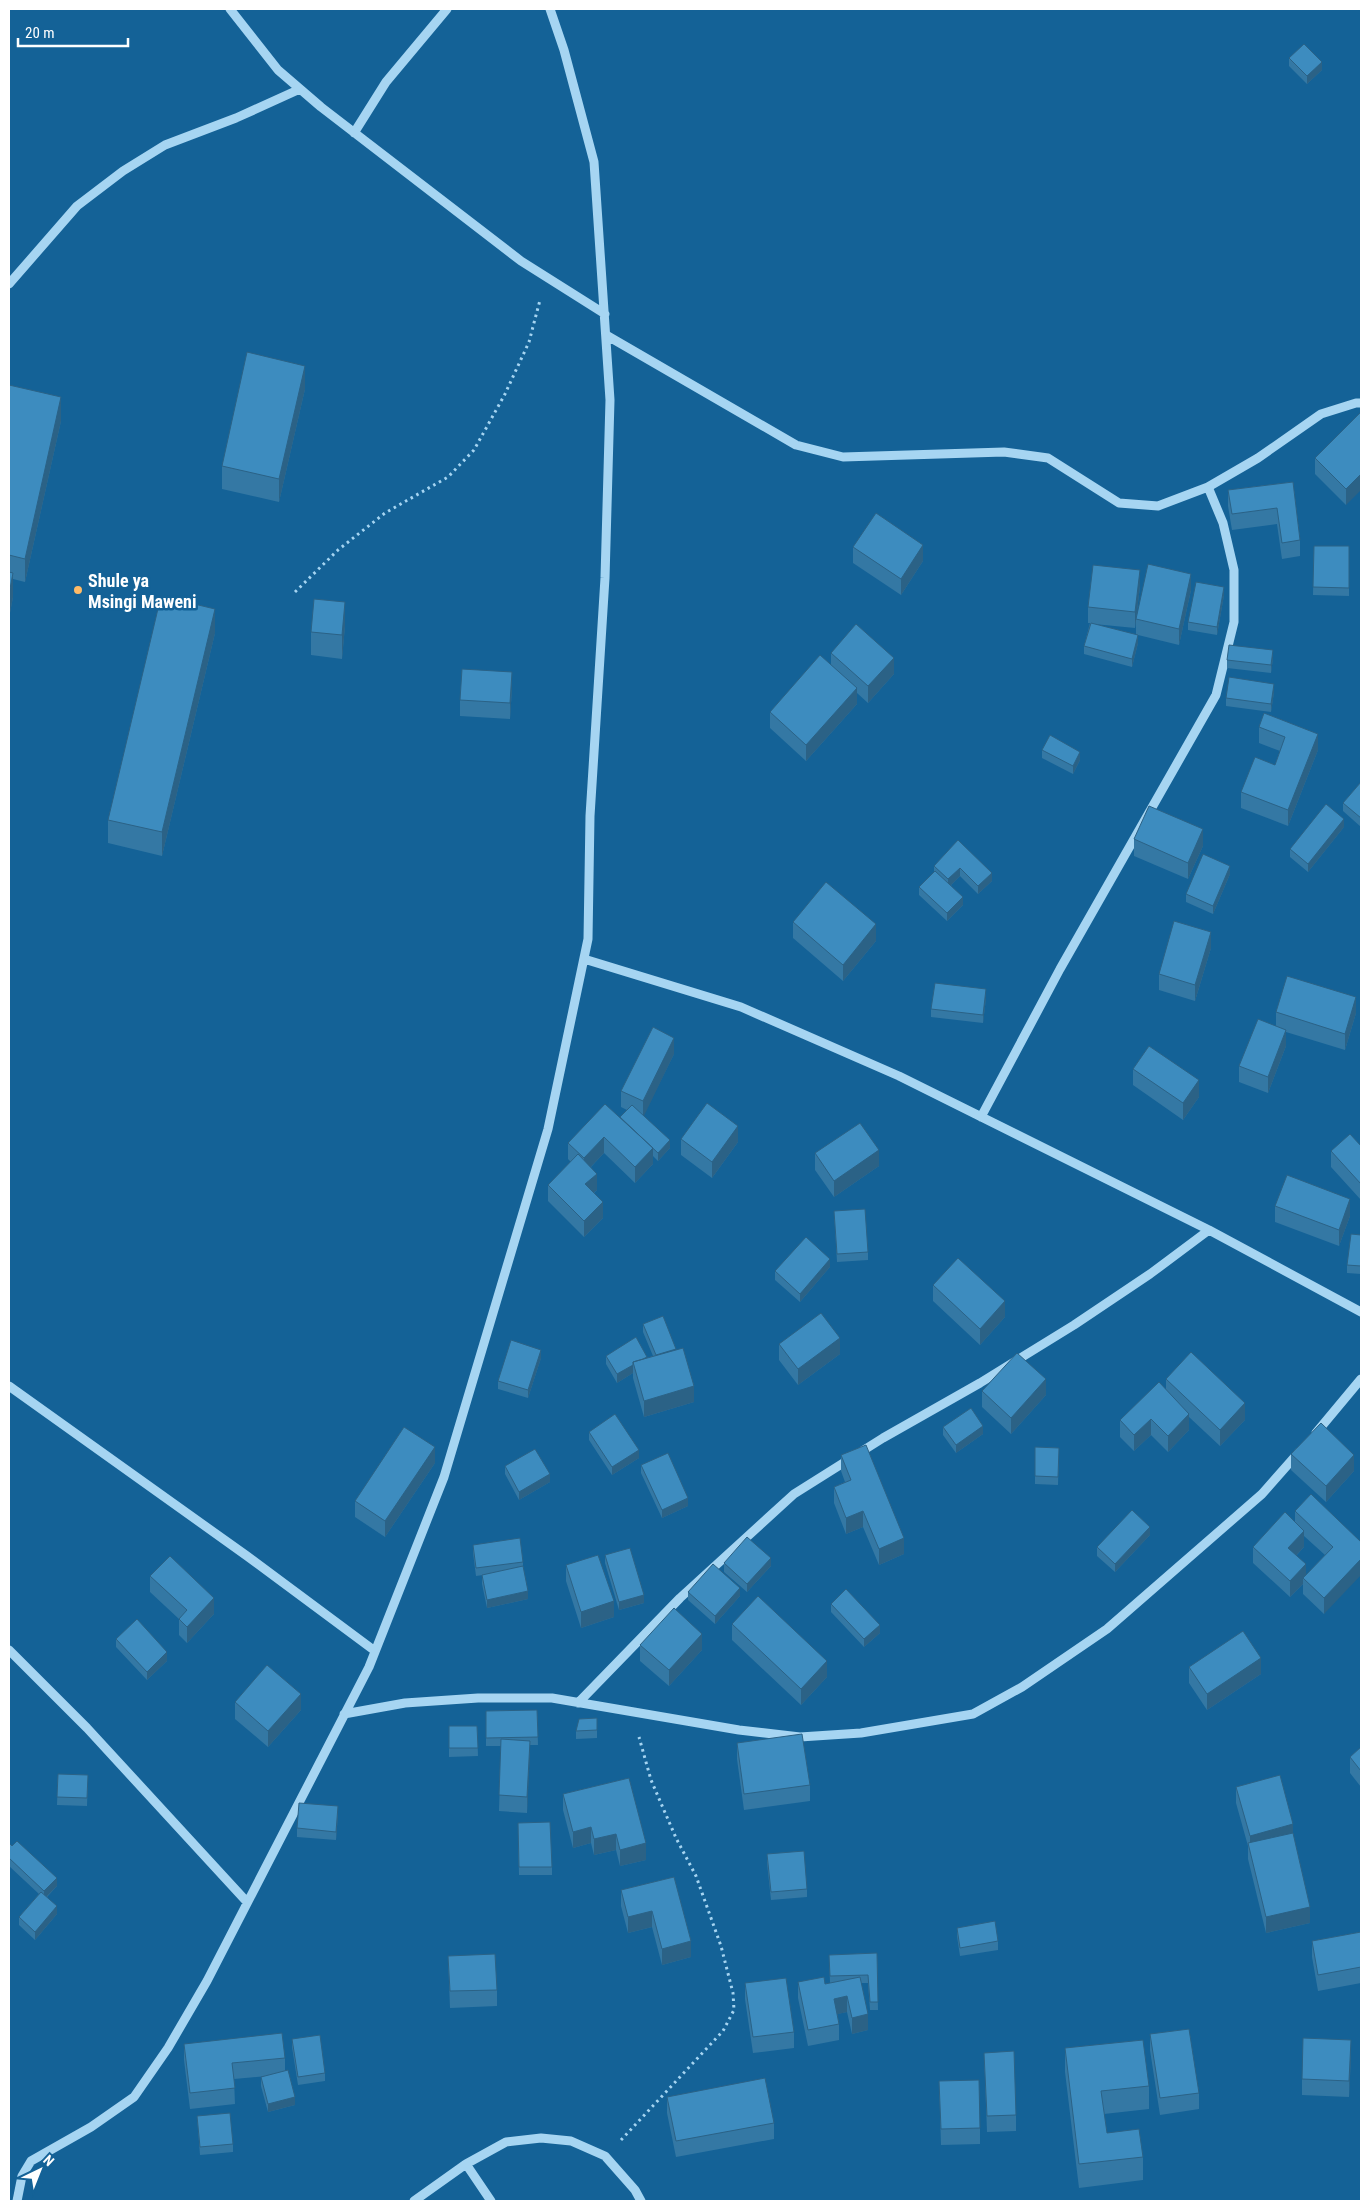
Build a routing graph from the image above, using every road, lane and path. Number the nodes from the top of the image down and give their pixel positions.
1 (230, 9) edge
2 (447, 9) edge
3 (550, 9) edge
4 (300, 89) junction
5 (354, 133) junction
6 (546, 276) junction
7 (9, 284) edge
8 (605, 314) junction
9 (606, 334) junction
10 (1361, 403) edge
11 (1208, 487) junction
12 (295, 592) dead end
13 (584, 959) junction
14 (981, 1116) junction
15 (1209, 1230) junction
16 (1361, 1312) edge
17 (1361, 1379) edge
18 (9, 1386) edge
19 (9, 1650) edge
20 (375, 1651) junction
21 (578, 1703) junction
22 (632, 1713) junction
23 (344, 1714) junction
24 (247, 1902) junction
25 (605, 2156) junction
26 (466, 2164) junction
27 (17, 2201) edge
28 (414, 2201) edge
29 (491, 2201) edge
30 (641, 2201) edge

1 - 4 street
2 - 5 street
3 - 8 street
4 - 5 street
4 - 7 street
5 - 6 street
6 - 8 street
6 - 12 path
8 - 9 street
9 - 11 street
9 - 13 street
10 - 11 street
11 - 14 street
13 - 14 street
13 - 20 street
14 - 15 street
15 - 16 street
15 - 21 street
17 - 22 street
18 - 20 street
19 - 24 street
20 - 23 street
21 - 22 street
21 - 23 street
22 - 25 path
23 - 24 street
24 - 27 street
25 - 26 street
25 - 30 street
26 - 28 street
26 - 29 street

